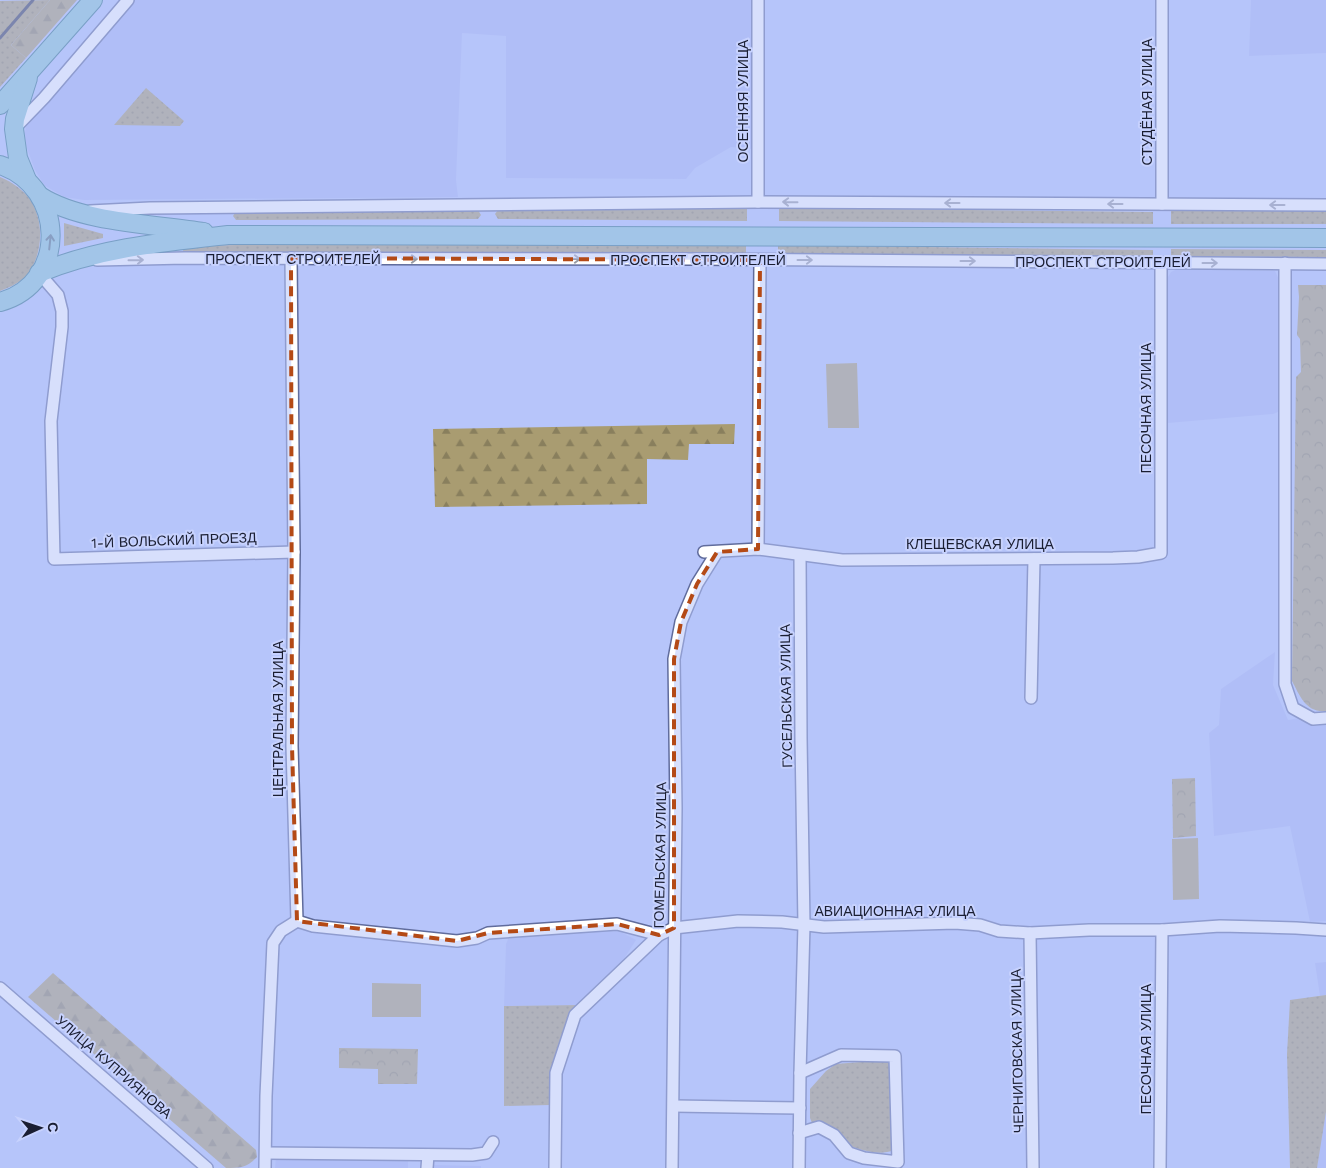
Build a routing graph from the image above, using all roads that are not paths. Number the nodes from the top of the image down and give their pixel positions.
1 (93, 0) edge
2 (128, 0) edge
3 (758, 0) edge
4 (1162, 0) edge
5 (32, 68) junction
6 (0, 105) edge
7 (14, 129) junction
8 (0, 165) edge
9 (28, 180) junction
10 (40, 196) junction
11 (758, 202) junction
12 (1162, 204) junction
13 (1326, 205) edge
14 (76, 211) junction
15 (228, 235) junction
16 (1326, 238) edge
17 (291, 258) junction
18 (760, 260) junction
19 (70, 261) junction
20 (1161, 263) junction
21 (1285, 263) junction
22 (1326, 264) edge
23 (39, 273) junction
24 (0, 302) edge
25 (758, 550) junction
26 (294, 552) junction
27 (704, 552) dead end
28 (716, 552) junction
29 (1161, 552) joint
30 (800, 556) junction
31 (1034, 559) junction
32 (1031, 698) dead end
33 (1326, 718) edge
34 (297, 921) junction
35 (804, 925) junction
36 (674, 928) junction
37 (1162, 930) junction
38 (1326, 930) edge
39 (1030, 933) junction
40 (660, 935) junction
41 (0, 988) edge
42 (800, 1073) junction
43 (674, 1106) junction
44 (800, 1108) junction
45 (800, 1133) junction
46 (493, 1142) dead end
47 (266, 1153) junction
48 (428, 1155) junction
49 (207, 1168) edge
50 (265, 1168) edge
51 (426, 1168) edge
52 (555, 1168) edge
53 (672, 1168) edge
54 (799, 1168) edge
55 (1033, 1168) edge
56 (1160, 1168) edge

1 - 5 main road
2 - 7 street
3 - 11 street, ОСЕННЯЯ УЛИЦА
4 - 12 street, СТУДЁНАЯ УЛИЦА
5 - 6 main road
5 - 7 main road
7 - 9 main road
8 - 9 main road
9 - 10 main road
10 - 14 main road, ПРОСПЕКТ СТРОИТЕЛЕЙ
23 -> 10 main road
12 -> 11 street, ПРОСПЕКТ СТРОИТЕЛЕЙ
11 - 14 street, ПРОСПЕКТ СТРОИТЕЛЕЙ
13 -> 12 street, ПРОСПЕКТ СТРОИТЕЛЕЙ
14 - 15 main road, ПРОСПЕКТ СТРОИТЕЛЕЙ
15 - 16 main road, ПРОСПЕКТ СТРОИТЕЛЕЙ
15 - 19 main road, ПРОСПЕКТ СТРОИТЕЛЕЙ
17 -> 18 street, ПРОСПЕКТ СТРОИТЕЛЕЙ
19 -> 17 street, ПРОСПЕКТ СТРОИТЕЛЕЙ
17 - 26 street, ЦЕНТРАЛЬНАЯ УЛИЦА
18 -> 20 street, ПРОСПЕКТ СТРОИТЕЛЕЙ
18 - 25 street
19 - 23 main road, ПРОСПЕКТ СТРОИТЕЛЕЙ
20 -> 21 street, ПРОСПЕКТ СТРОИТЕЛЕЙ
20 - 29 street, ПЕСОЧНАЯ УЛИЦА
21 - 22 street, ПРОСПЕКТ СТРОИТЕЛЕЙ
21 - 33 street
23 - 24 main road
23 - 26 street, 1-Й ВОЛЬСКИЙ ПРОЕЗД
25 - 28 street
25 - 30 street
26 - 34 street, ЦЕНТРАЛЬНАЯ УЛИЦА
27 - 28 street
28 - 36 street, ГОМЕЛЬСКАЯ УЛИЦА
29 - 31 street, КЛЕЩЕВСКАЯ УЛИЦА
30 - 31 street, КЛЕЩЕВСКАЯ УЛИЦА
30 - 35 street, ГУСЕЛЬСКАЯ УЛИЦА
31 - 32 street
34 - 40 street
34 - 47 street
35 - 36 street, АВИАЦИОННАЯ УЛИЦА
35 - 39 street, АВИАЦИОННАЯ УЛИЦА
35 - 42 street, ГУСЕЛЬСКАЯ УЛИЦА
36 - 40 street
36 - 43 street, ГОМЕЛЬСКАЯ УЛИЦА
37 - 38 street, АВИАЦИОННАЯ УЛИЦА
37 - 39 street, АВИАЦИОННАЯ УЛИЦА
37 - 56 street, ПЕСОЧНАЯ УЛИЦА
39 - 55 street, ЧЕРНИГОВСКАЯ УЛИЦА
40 - 52 street
41 - 49 street, УЛИЦА КУПРИЯНОВА
42 - 44 street, ГУСЕЛЬСКАЯ УЛИЦА
42 - 45 street
43 - 44 street
43 - 53 street, ГОМЕЛЬСКАЯ УЛИЦА
44 - 45 street, ГУСЕЛЬСКАЯ УЛИЦА
45 - 54 street, ГУСЕЛЬСКАЯ УЛИЦА
46 - 48 street
47 - 48 street
47 - 50 street
48 - 51 street

